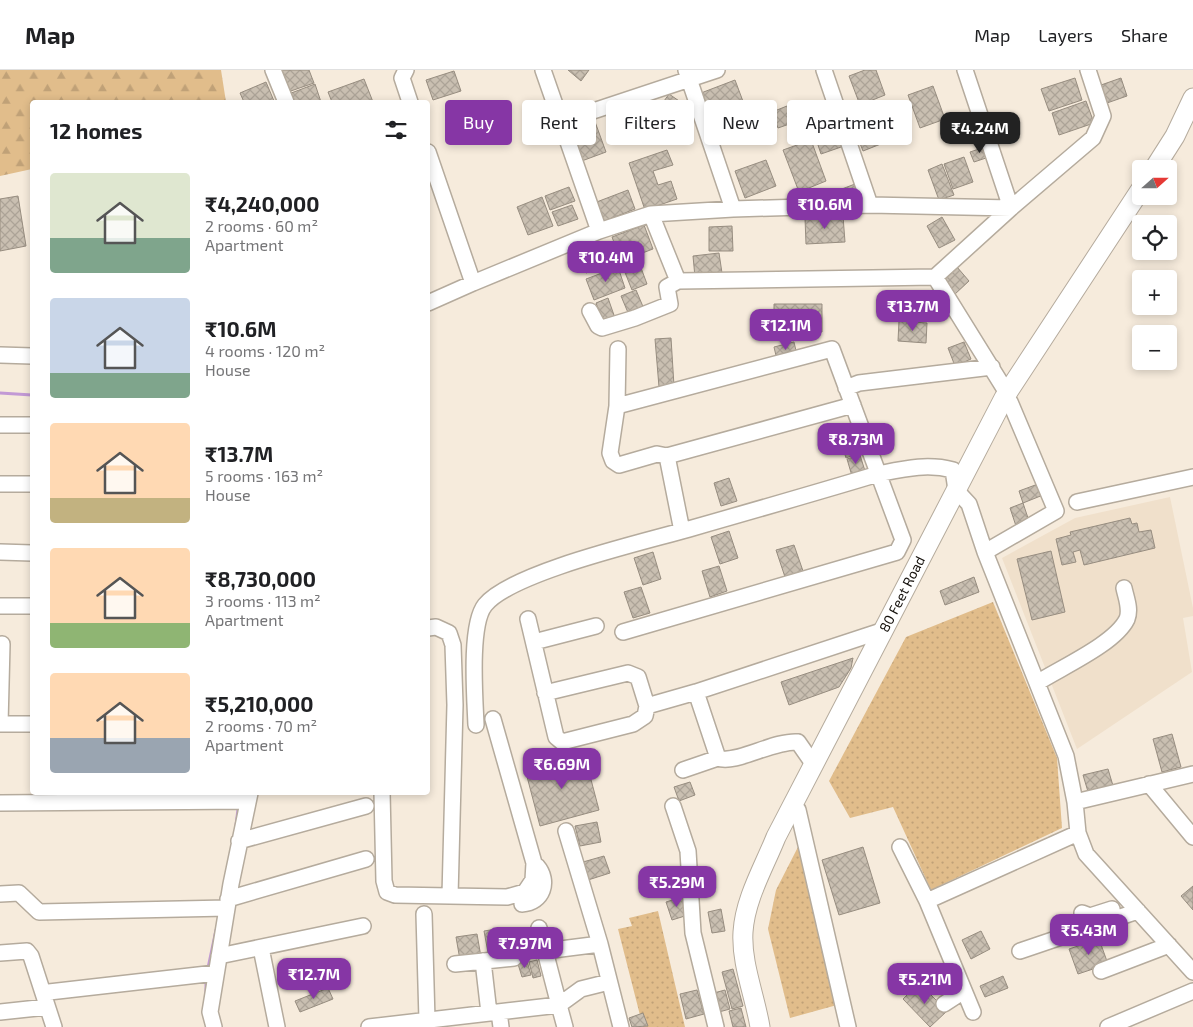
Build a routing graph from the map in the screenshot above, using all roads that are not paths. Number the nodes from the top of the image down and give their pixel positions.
1 (273, 70) edge
2 (543, 70) edge
3 (717, 70) edge
4 (824, 70) edge
5 (965, 70) edge
6 (1088, 70) edge
7 (402, 73) edge
8 (688, 75) edge
9 (1193, 98) edge
10 (285, 100) edge
11 (409, 100) edge
12 (553, 100) edge
13 (596, 109) edge
14 (1193, 118) edge
15 (568, 145) edge
16 (430, 158) edge
17 (1160, 160) edge
18 (1169, 160) edge
19 (1132, 203) edge
20 (870, 205) junction
21 (1140, 205) edge
22 (733, 208) junction
23 (1011, 208) junction
24 (651, 214) junction
25 (599, 231) junction
26 (935, 277) junction
27 (678, 281) junction
28 (473, 284) junction
29 (430, 302) edge
30 (590, 311) dead end
31 (618, 349) dead end
32 (0, 355) edge
33 (30, 356) edge
34 (992, 367) junction
35 (846, 388) junction
36 (1009, 398) junction
37 (853, 405) junction
38 (617, 406) junction
39 (0, 425) edge
40 (30, 426) edge
41 (667, 456) junction
42 (878, 474) junction
43 (1193, 478) edge
44 (0, 484) edge
45 (30, 484) edge
46 (959, 493) junction
47 (1077, 502) dead end
48 (682, 531) junction
49 (0, 552) edge
50 (985, 552) junction
51 (30, 553) edge
52 (1124, 588) dead end
53 (0, 606) edge
54 (30, 606) edge
55 (528, 619) dead end
56 (596, 626) dead end
57 (430, 628) edge
58 (884, 630) junction
59 (623, 632) dead end
60 (534, 642) junction
61 (2, 644) dead end
62 (1036, 683) junction
63 (545, 692) junction
64 (696, 692) junction
65 (455, 705) junction
66 (475, 705) junction
67 (646, 706) junction
68 (493, 719) dead end
69 (0, 724) edge
70 (30, 724) edge
71 (476, 725) dead end
72 (718, 758) junction
73 (814, 765) junction
74 (683, 770) dead end
75 (1193, 774) edge
76 (1149, 784) junction
77 (382, 795) edge
78 (249, 797) edge
79 (1075, 802) junction
80 (0, 803) edge
81 (366, 806) dead end
82 (673, 806) dead end
83 (798, 810) junction
84 (566, 831) dead end
85 (1078, 833) junction
86 (1193, 837) edge
87 (240, 841) junction
88 (900, 847) dead end
89 (366, 859) dead end
90 (534, 863) junction
91 (0, 894) edge
92 (450, 896) junction
93 (928, 901) junction
94 (522, 904) dead end
95 (224, 906) junction
96 (1134, 907) junction
97 (1082, 913) dead end
98 (424, 914) dead end
99 (363, 926) dead end
100 (539, 928) dead end
101 (600, 944) junction
102 (1169, 945) junction
103 (261, 948) junction
104 (545, 951) junction
105 (1020, 951) dead end
106 (0, 953) edge
107 (219, 956) junction
108 (514, 958) dead end
109 (483, 961) junction
110 (455, 964) dead end
111 (1101, 971) dead end
112 (1193, 972) edge
113 (216, 974) junction
114 (609, 982) junction
115 (1193, 991) edge
116 (48, 992) dead end
117 (964, 992) junction
118 (944, 1004) dead end
119 (559, 1005) junction
120 (47, 1007) junction
121 (0, 1012) edge
122 (973, 1012) dead end
123 (496, 1017) edge
124 (427, 1020) junction
125 (445, 1022) edge
126 (393, 1026) edge
127 (54, 1027) edge
128 (214, 1027) edge
129 (277, 1027) edge
130 (369, 1027) edge
131 (565, 1027) edge
132 (621, 1027) edge
133 (716, 1027) edge
134 (760, 1027) edge
135 (768, 1027) edge
136 (848, 1027) edge
137 (1108, 1027) edge

1 - 10 street
2 - 12 street
3 - 8 street
4 - 20 street
5 - 23 street
6 - 23 street
7 - 11 street
8 - 13 street
8 - 22 street
9 - 17 main road
14 - 18 main road
15 - 25 street
16 - 28 street
19 - 36 main road, 80 Feet Road
20 - 22 street
20 - 23 street
21 - 36 main road, 80 Feet Road
22 - 24 street
23 - 26 street
24 - 25 street
24 - 27 street
25 - 28 street
26 - 27 street
26 - 34 street
27 - 30 street
28 - 29 street
31 - 38 street
32 - 33 street
34 - 35 street
34 - 36 street
35 - 37 street
35 - 38 street
36 - 46 main road, 80 Feet Road
36 - 50 street
37 - 41 street
37 - 42 street
38 - 41 street
39 - 40 street
41 - 48 street
42 - 46 street
42 - 48 street
42 - 59 street
43 - 47 street
44 - 45 street
46 - 50 street
46 - 58 main road, 80 Feet Road
46 - 83 main road, 80 Feet Road
48 - 66 street
49 - 51 street
50 - 62 street
52 - 62 street
53 - 54 street
55 - 60 street
56 - 60 street
57 - 65 street
58 - 64 street
58 - 73 main road, 80 Feet Road
60 - 63 street
61 - 69 street
62 - 79 street
63 - 67 street
63 - 67 street
64 - 67 street
64 - 72 street
65 - 66 street
65 - 92 street
66 - 71 street
68 - 90 street
69 - 70 street
72 - 73 street
72 - 74 street
73 - 134 main road, 80 Feet Road
75 - 76 street
76 - 79 street
76 - 86 street
77 - 92 street
78 - 80 street
78 - 87 street
79 - 85 street
81 - 87 street
82 - 133 street
83 - 135 main road, 80 Feet Road
83 - 136 street
84 - 101 street
85 - 93 street
85 - 96 street
87 - 95 street
88 - 93 street
89 - 95 street
90 - 92 street
90 - 94 street
91 - 95 street
93 - 117 street
95 - 107 street
96 - 97 street
96 - 102 street
96 - 105 street
98 - 124 street
99 - 103 street
100 - 104 street
101 - 104 street
101 - 114 street
102 - 111 street
102 - 112 street
103 - 107 street
103 - 129 street
104 - 119 street
106 - 120 street
107 - 113 street
108 - 109 street
109 - 110 street
109 - 123 street
113 - 116 street
113 - 128 street
114 - 119 street
114 - 132 street
115 - 137 street
117 - 118 street
117 - 122 street
119 - 123 street
119 - 131 street
120 - 121 street
120 - 127 street
123 - 125 street
124 - 125 street
124 - 126 street
126 - 130 street

